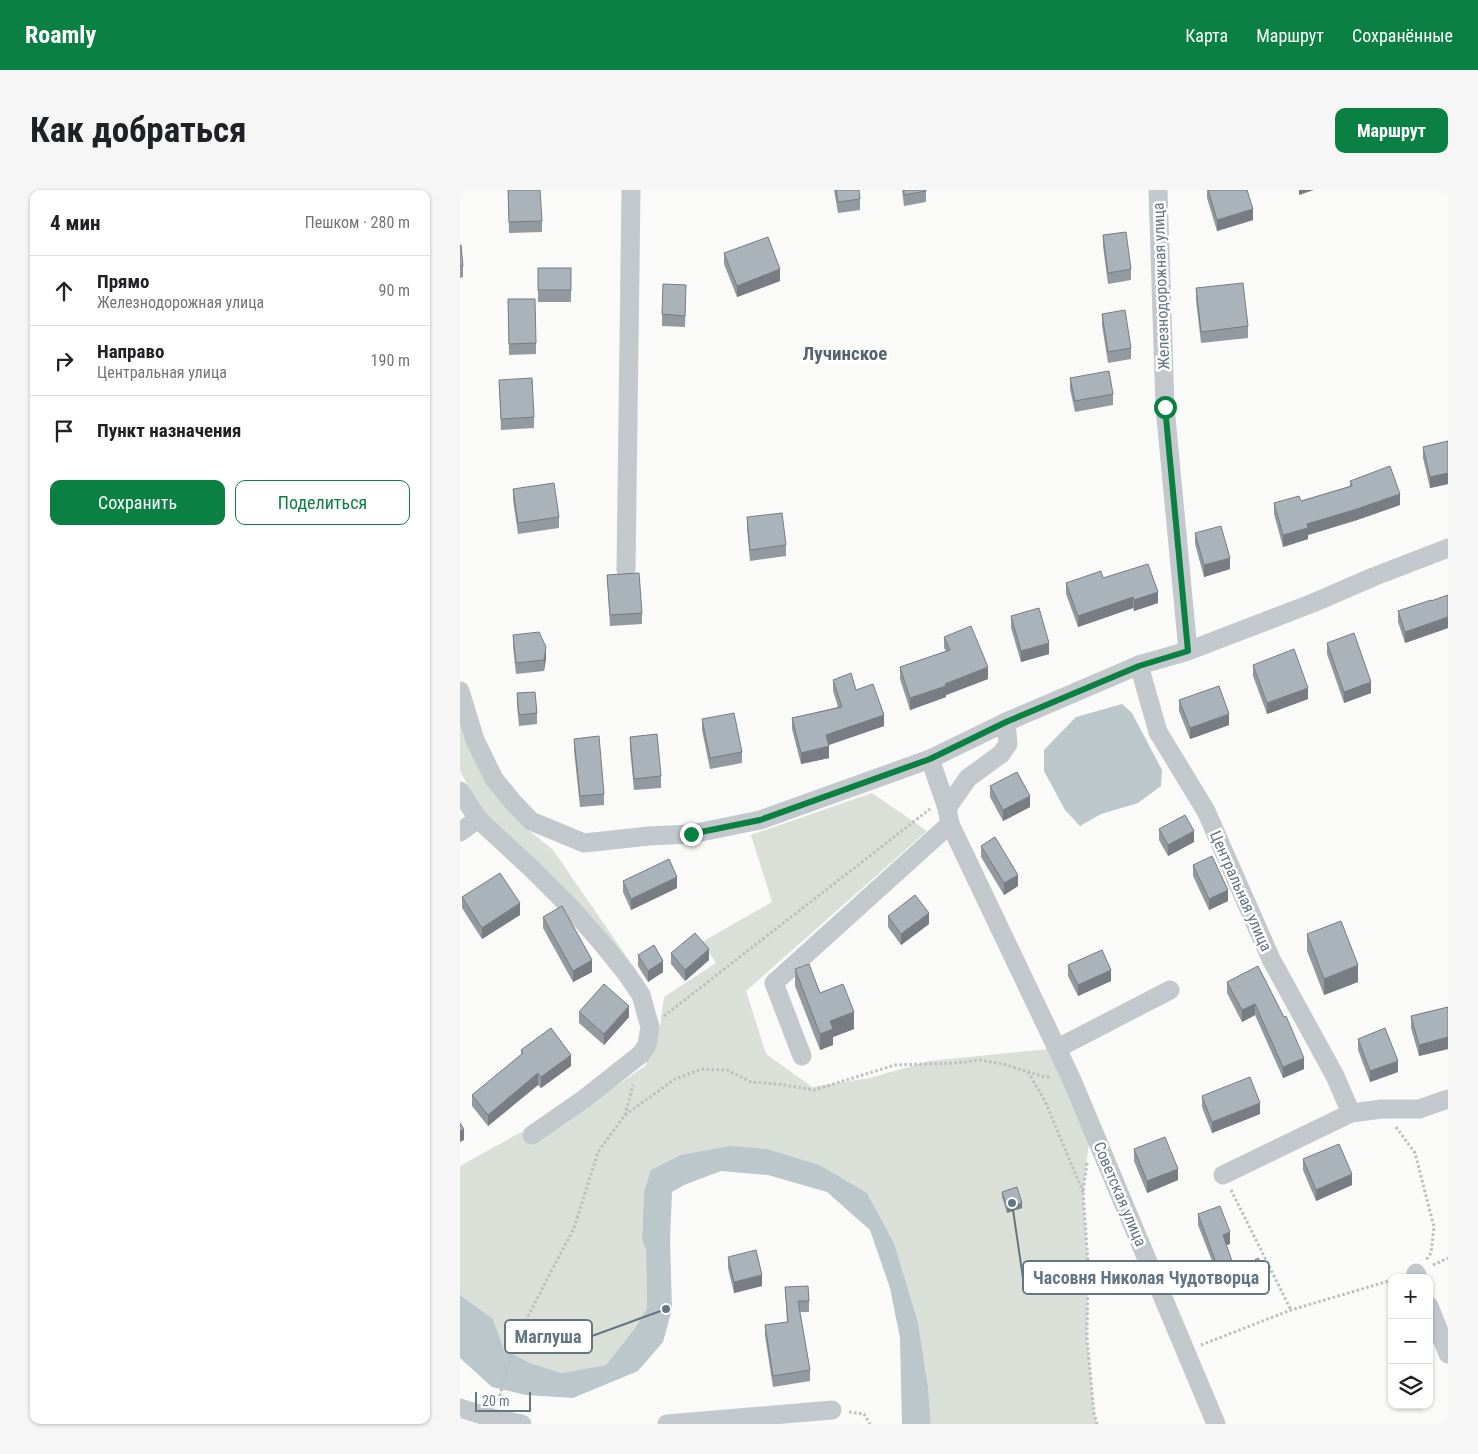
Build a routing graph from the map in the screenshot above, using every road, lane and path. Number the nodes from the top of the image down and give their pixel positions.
1 (631, 190) edge
2 (1158, 190) edge
3 (1448, 548) edge
4 (626, 570) dead end
5 (1188, 651) junction
6 (1139, 666) junction
7 (460, 690) edge
8 (1006, 722) junction
9 (930, 759) junction
10 (460, 791) edge
11 (946, 810) junction
12 (478, 818) junction
13 (460, 832) edge
14 (1170, 990) dead end
15 (650, 1027) junction
16 (1058, 1048) junction
17 (642, 1054) junction
18 (802, 1056) dead end
19 (1028, 1072) junction
20 (1072, 1078) junction
21 (1448, 1099) edge
22 (1382, 1109) junction
23 (1351, 1113) junction
24 (625, 1115) junction
25 (1091, 1126) junction
26 (532, 1135) dead end
27 (1223, 1175) joint
28 (1083, 1192) junction
29 (1418, 1274) edge
30 (1388, 1281) edge
31 (1291, 1310) junction
32 (1433, 1316) edge
33 (1186, 1350) junction
34 (1448, 1354) edge
35 (500, 1397) dead end
36 (460, 1408) edge
37 (832, 1410) joint
38 (522, 1424) edge
39 (667, 1424) edge
40 (870, 1424) edge
41 (1097, 1424) edge
42 (1216, 1424) edge

1 - 4 street
2 - 5 street, Железнодорожная улица
3 - 5 street
5 - 6 street
6 - 8 street
6 - 23 street, Центральная улица
7 - 9 street
8 - 9 street
8 - 11 street
9 - 11 street
10 - 12 street
11 - 15 path
11 - 16 street
11 - 18 street
12 - 13 street
12 - 15 street
14 - 16 street
15 - 17 street
16 - 20 street, Советская улица
17 - 24 path
17 - 26 street
19 - 20 path
19 - 24 path
19 - 28 path
20 - 25 street, Советская улица
21 - 22 street
22 - 23 street
22 - 29 path
23 - 27 street
24 - 35 path
25 - 28 path
25 - 33 street, Советская улица
27 - 31 path
28 - 41 path
30 - 31 path
31 - 33 path
32 - 34 street
33 - 42 street, Советская улица
36 - 38 street
37 - 39 street
37 - 40 path

